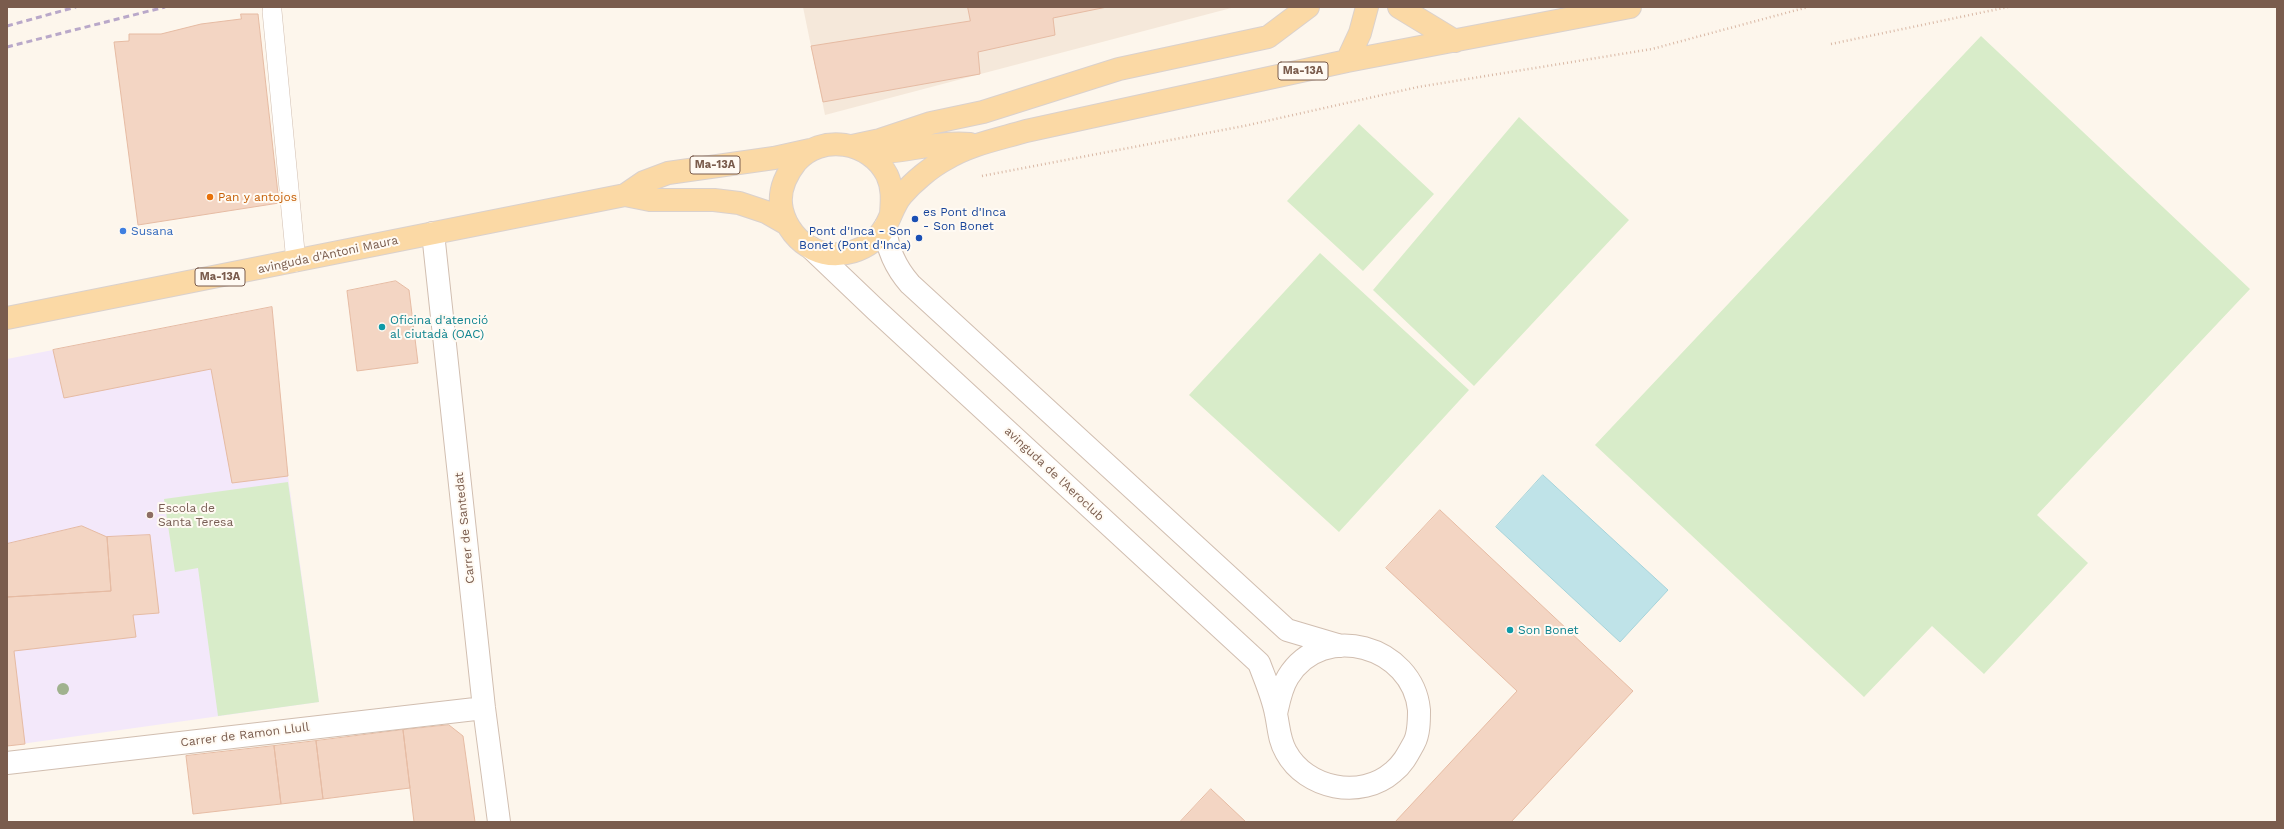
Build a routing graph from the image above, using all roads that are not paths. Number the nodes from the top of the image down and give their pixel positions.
1 (1308, 7) edge
2 (1367, 7) edge
3 (1399, 7) edge
4 (1630, 7) edge
5 (272, 11) dead end
6 (1455, 41) junction
7 (1347, 61) junction
8 (979, 144) junction
9 (860, 149) junction
10 (810, 150) junction
11 (625, 195) junction
12 (888, 221) junction
13 (787, 224) junction
14 (433, 233) junction
15 (811, 248) junction
16 (296, 262) junction
17 (7, 318) edge
18 (1340, 646) junction
19 (484, 708) junction
20 (1276, 714) junction
21 (7, 763) edge
22 (498, 822) edge

1 - 9 main road
2 - 7 main road
3 - 6 main road
4 - 6 main road, Ma-13A
5 - 16 lane
6 - 7 main road, Ma-13A
7 - 8 main road, Ma-13A
8 - 9 main road, Ma-13A
8 - 12 main road
9 - 10 main road, Ma-13A
9 - 12 main road
10 - 11 main road, avinguda d'Antoni Maura / Ma-13A
10 - 13 main road, Ma-13A
11 - 13 main road, avinguda d'Antoni Maura / Ma-13A
11 - 14 main road, avinguda d'Antoni Maura / Ma-13A
12 - 15 main road, Ma-13A
12 - 18 street, avinguda de l'Aeroclub
13 - 15 main road, Ma-13A
14 - 16 main road, avinguda d'Antoni Maura / Ma-13A
14 - 19 street, Carrer de Santedat
15 - 20 street, avinguda de l'Aeroclub
16 - 17 main road, avinguda d'Antoni Maura / Ma-13A
18 - 20 street, avinguda de l'Aeroclub
18 - 20 street, avinguda de l'Aeroclub
19 - 21 street, Carrer de Ramon Llull
19 - 22 street, Carrer de Santedat

